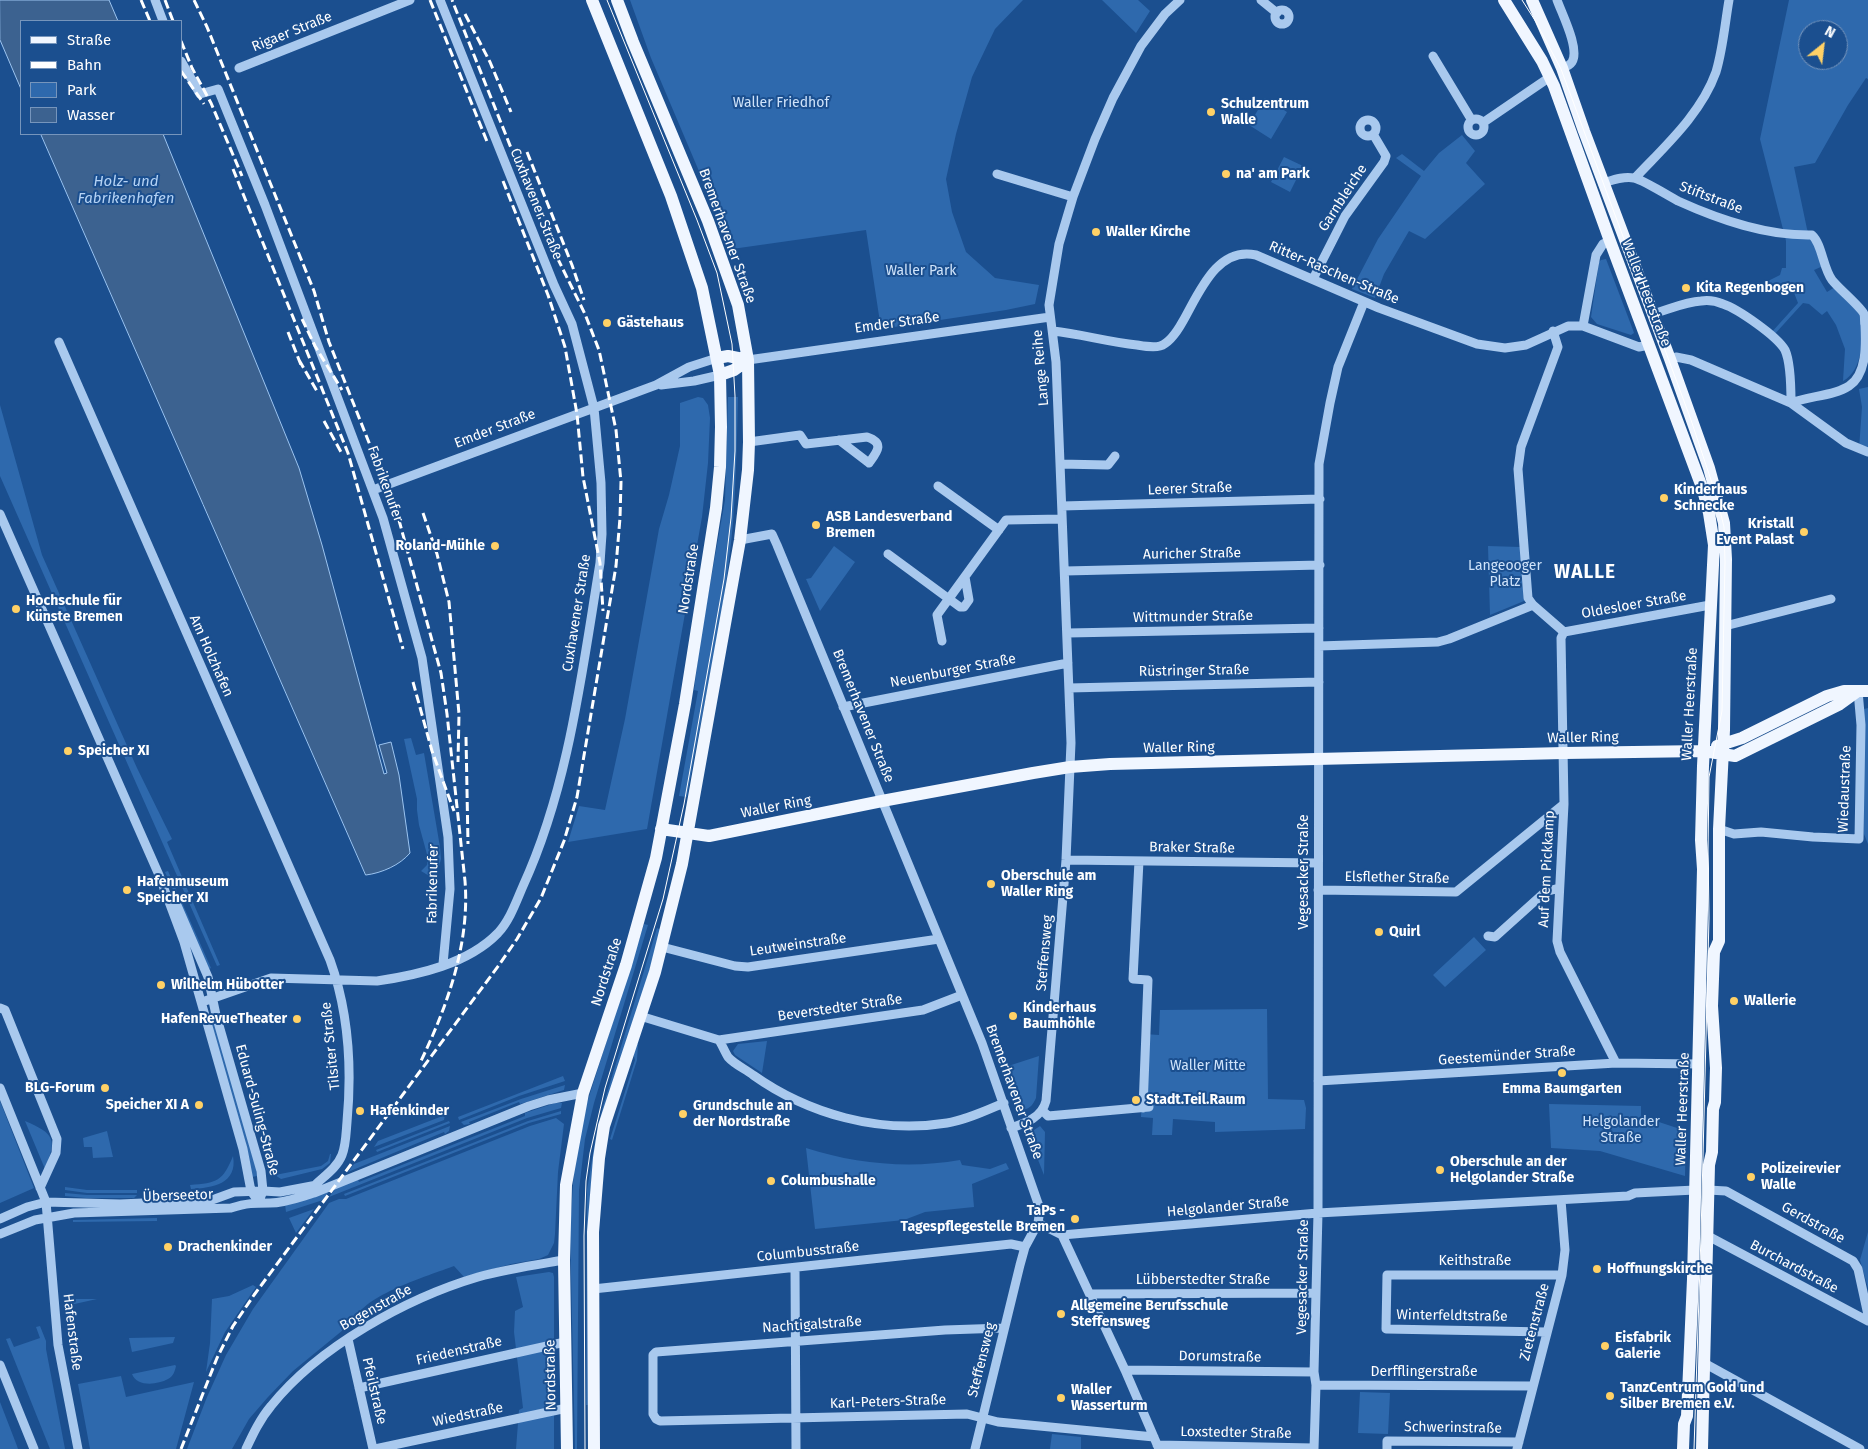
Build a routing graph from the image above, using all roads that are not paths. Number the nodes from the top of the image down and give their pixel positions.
1 (154, 0) edge
2 (410, 0) edge
3 (440, 0) edge
4 (592, 0) edge
5 (617, 0) edge
6 (1180, 0) edge
7 (1261, 0) edge
8 (1504, 0) edge
9 (1532, 0) edge
10 (1557, 0) edge
11 (1729, 0) edge
12 (1277, 13) dead end
13 (163, 20) edge
14 (1433, 56) dead end
15 (182, 63) edge
16 (239, 68) dead end
17 (1562, 68) junction
18 (1550, 77) junction
19 (1471, 120) junction
20 (1484, 122) junction
21 (1373, 134) dead end
22 (997, 174) dead end
23 (1635, 178) junction
24 (1603, 183) junction
25 (1073, 197) junction
26 (1610, 241) junction
27 (1313, 279) junction
28 (1364, 302) junction
29 (1652, 314) junction
30 (1050, 316) junction
31 (1583, 326) junction
32 (1053, 331) junction
33 (1553, 331) junction
34 (59, 342) dead end
35 (1649, 344) junction
36 (717, 358) junction
37 (1670, 359) junction
38 (748, 360) junction
39 (720, 375) junction
40 (656, 385) junction
41 (1790, 403) junction
42 (594, 408) junction
43 (839, 440) dead end
44 (749, 442) junction
45 (1868, 452) edge
46 (1115, 456) dead end
47 (1060, 464) junction
48 (938, 486) dead end
49 (373, 490) junction
50 (1320, 499) junction
51 (1062, 506) junction
52 (0, 514) edge
53 (1062, 519) junction
54 (999, 530) junction
55 (740, 540) junction
56 (888, 554) dead end
57 (1320, 565) junction
58 (1065, 571) junction
59 (965, 577) junction
60 (949, 599) junction
61 (1831, 599) dead end
62 (1532, 605) junction
63 (1710, 605) junction
64 (1725, 626) junction
65 (1319, 628) junction
66 (1564, 632) junction
67 (1068, 634) junction
68 (942, 641) dead end
69 (1319, 646) junction
70 (1068, 663) junction
71 (1319, 682) junction
72 (1069, 688) junction
73 (1863, 691) edge
74 (843, 707) junction
75 (1723, 749) junction
76 (1703, 751) junction
77 (1564, 753) junction
78 (1318, 760) junction
79 (1070, 767) junction
80 (882, 801) junction
81 (1564, 804) junction
82 (662, 829) junction
83 (1719, 829) junction
84 (688, 833) junction
85 (1066, 860) junction
86 (1139, 861) junction
87 (1318, 863) junction
88 (159, 875) junction
89 (1559, 888) junction
90 (1318, 890) junction
91 (1488, 936) dead end
92 (939, 939) junction
93 (662, 947) junction
94 (443, 964) junction
95 (338, 981) junction
96 (962, 995) junction
97 (212, 998) junction
98 (202, 1002) junction
99 (0, 1008) edge
100 (640, 1016) junction
101 (719, 1040) junction
102 (1616, 1063) junction
103 (1699, 1064) junction
104 (1318, 1082) junction
105 (0, 1088) edge
106 (583, 1093) junction
107 (1698, 1095) junction
108 (1004, 1103) junction
109 (1713, 1108) junction
110 (1045, 1113) junction
111 (1012, 1128) junction
112 (354, 1176) junction
113 (314, 1186) junction
114 (40, 1188) junction
115 (1702, 1190) junction
116 (251, 1191) junction
117 (263, 1191) junction
118 (1561, 1200) junction
119 (46, 1202) junction
120 (259, 1202) junction
121 (1318, 1213) junction
122 (46, 1217) junction
123 (0, 1219) edge
124 (1038, 1223) junction
125 (0, 1234) edge
126 (1062, 1235) junction
127 (1708, 1236) junction
128 (1025, 1247) junction
129 (564, 1260) junction
130 (795, 1268) junction
131 (1562, 1275) junction
132 (593, 1289) junction
133 (1316, 1293) junction
134 (1090, 1294) junction
135 (1868, 1315) edge
136 (1868, 1321) edge
137 (1004, 1328) junction
138 (1386, 1329) joint
139 (1547, 1332) junction
140 (348, 1339) junction
141 (796, 1340) junction
142 (565, 1342) junction
143 (1704, 1363) junction
144 (0, 1365) edge
145 (1125, 1370) junction
146 (1314, 1372) junction
147 (653, 1385) joint
148 (1316, 1385) junction
149 (1533, 1386) junction
150 (358, 1388) junction
151 (567, 1408) junction
152 (982, 1417) junction
153 (796, 1418) junction
154 (1157, 1444) edge
155 (1387, 1445) edge
156 (1518, 1445) edge
157 (34, 1449) edge
158 (78, 1449) edge
159 (246, 1449) edge
160 (374, 1449) edge
161 (567, 1449) edge
162 (594, 1449) edge
163 (796, 1449) edge
164 (975, 1449) edge
165 (1314, 1449) edge
166 (1683, 1449) edge
167 (1702, 1449) edge
168 (1860, 1449) edge

1 - 13 street
2 - 16 street, Rigaer Straße
3 - 42 street, Cuxhavener Straße
4 - 36 main road
5 - 38 main road, Bremerhavener Straße
6 - 25 street, Lange Reihe
7 - 12 street
8 - 18 main road, Waller Heerstraße
9 - 17 main road, Waller Heerstraße
10 - 17 street
11 - 23 street
14 - 19 street
15 - 49 street, Fabrikenufer
17 - 24 main road, Waller Heerstraße
18 - 20 street
18 - 26 main road, Waller Heerstraße
19 - 20 street
19 - 20 street
21 - 27 street, Garnbleiche
22 - 25 street
23 - 24 street
23 - 41 street, Stiftstraße
24 - 29 main road, Waller Heerstraße
25 - 30 street, Lange Reihe
26 - 31 street
26 - 35 main road, Waller Heerstraße
27 - 28 street, Ritter-Raschen-Straße
27 - 32 street, Ritter-Raschen-Straße
28 - 33 street, Ritter-Raschen-Straße
28 - 50 street, Vegesacker Straße
29 - 37 main road, Waller Heerstraße
29 - 41 street
30 - 32 street, Lange Reihe
30 - 38 street, Emder Straße
31 - 33 street, Ritter-Raschen-Straße
31 - 35 street
32 - 47 street, Lange Reihe
33 - 62 street
34 - 95 street, Am Holzhafen
35 - 63 main road, Waller Heerstraße
36 - 38 main road, Emder Straße
36 - 39 main road
36 - 40 street, Emder Straße
37 - 41 street
37 - 64 main road, Waller Heerstraße
38 - 39 main road, Emder Straße
38 - 44 main road, Bremerhavener Straße
39 - 40 street, Emder Straße
39 - 82 main road, Nordstraße
40 - 42 street, Emder Straße
41 - 45 street
42 - 49 street, Emder Straße
42 - 94 street, Cuxhavener Straße
43 - 44 street
44 - 55 main road, Bremerhavener Straße
46 - 47 street
47 - 51 street, Lange Reihe
48 - 54 street
49 - 94 street, Fabrikenufer
50 - 51 street, Leerer Straße
50 - 57 street, Vegesacker Straße
51 - 53 street, Lange Reihe
52 - 88 street, Eduard-Suling-Straße
53 - 54 street
53 - 58 street, Lange Reihe
54 - 59 street
55 - 74 street, Bremerhavener Straße
55 - 84 main road
56 - 60 street
57 - 58 street, Auricher Straße
57 - 65 street, Vegesacker Straße
58 - 67 street, Lange Reihe
59 - 60 street
59 - 60 street
60 - 68 street
61 - 64 street
62 - 66 street
62 - 69 street
63 - 66 street, Oldesloer Straße
63 - 76 main road, Waller Heerstraße
64 - 75 main road, Waller Heerstraße
65 - 67 street, Wittmunder Straße
65 - 69 street, Vegesacker Straße
66 - 77 street, Auf dem Pickkamp
67 - 70 street, Lange Reihe
69 - 71 street, Vegesacker Straße
70 - 72 street, Lange Reihe
70 - 74 street, Neuenburger Straße
71 - 72 street, Rüstringer Straße
71 - 78 street, Vegesacker Straße
72 - 79 street, Lange Reihe
73 - 75 main road, Waller Ring
73 - 83 street, Wiedaustraße
74 - 80 street, Bremerhavener Straße
75 - 76 main road, Waller Ring
75 - 83 main road, Waller Heerstraße
76 - 77 main road, Waller Ring
76 - 103 main road, Waller Heerstraße
77 - 78 main road, Waller Ring
77 - 81 street, Auf dem Pickkamp
78 - 79 main road, Waller Ring
78 - 87 street, Vegesacker Straße
79 - 80 main road, Waller Ring
79 - 85 street, Steffensweg
80 - 84 main road, Waller Ring
80 - 92 street, Bremerhavener Straße
81 - 89 street, Auf dem Pickkamp
81 - 90 street, Elsflether Straße
82 - 84 main road, Waller Ring
82 - 106 main road, Nordstraße
83 - 109 main road, Waller Heerstraße
84 - 93 main road
85 - 86 street, Braker Straße
85 - 110 street, Steffensweg
86 - 87 street, Braker Straße
86 - 110 street
87 - 90 street, Vegesacker Straße
88 - 97 street, Eduard-Suling-Straße
88 - 98 street, Eduard-Suling-Straße
89 - 91 street
89 - 102 street, Auf dem Pickkamp
90 - 104 street, Vegesacker Straße
92 - 93 street, Leutweinstraße
92 - 96 street, Bremerhavener Straße
93 - 100 main road
94 - 95 street, Cuxhavener Straße
95 - 97 street, Cuxhavener Straße
95 - 113 street, Tilsiter Straße
96 - 101 street, Beverstedter Straße
96 - 108 street, Bremerhavener Straße
97 - 98 street, Cuxhavener Straße
97 - 117 street, Eduard-Suling-Straße
98 - 116 street, Eduard-Suling-Straße
99 - 114 street
100 - 101 street
100 - 132 main road
101 - 108 street
102 - 103 street, Geestemünder Straße
102 - 104 street, Geestemünder Straße
103 - 107 main road, Waller Heerstraße
104 - 121 street, Vegesacker Straße
105 - 114 street
106 - 112 street, Überseetor
106 - 129 main road, Nordstraße
107 - 109 main road
107 - 115 main road, Waller Heerstraße
108 - 111 street, Bremerhavener Straße
109 - 115 main road, Waller Heerstraße
110 - 111 street
111 - 124 street, Bremerhavener Straße
112 - 113 street, Überseetor
112 - 120 street, Überseetor
113 - 117 street, Überseetor
114 - 119 street
115 - 118 street, Helgolander Straße
115 - 127 main road, Waller Heerstraße
115 - 135 street, Gerdstraße
115 - 166 main road, Waller Heerstraße
116 - 117 street, Überseetor
116 - 119 street, Überseetor
116 - 120 street, Eduard-Suling-Straße
117 - 120 street, Eduard-Suling-Straße
118 - 121 street, Helgolander Straße
118 - 131 street, Zietenstraße
119 - 122 street, Hafenstraße
119 - 123 street, Überseetor
120 - 122 street, Überseetor
121 - 126 street, Helgolander Straße
121 - 133 street, Vegesacker Straße
122 - 125 street, Überseetor
122 - 158 street, Hafenstraße
124 - 126 street
124 - 128 street, Steffensweg
126 - 134 street
127 - 136 street, Burchardstraße
127 - 143 main road, Waller Heerstraße
128 - 130 street, Columbusstraße
128 - 137 street, Steffensweg
129 - 140 street, Bogenstraße
129 - 142 main road, Nordstraße
130 - 132 street, Columbusstraße
130 - 141 street
131 - 138 street, Keithstraße
131 - 139 street, Zietenstraße
132 - 162 main road
133 - 134 street, Lübberstedter Straße
133 - 146 street, Vegesacker Straße
134 - 145 street
137 - 141 street, Nachtigalstraße
137 - 152 street, Steffensweg
138 - 139 street, Winterfeldtstraße
139 - 149 street, Zietenstraße
140 - 150 street, Pfeilstraße
140 - 159 street, Bogenstraße
141 - 147 street, Nachtigalstraße
141 - 153 street
142 - 150 street, Friedenstraße
142 - 151 main road, Nordstraße
143 - 167 main road, Waller Heerstraße
143 - 168 street
144 - 157 street
145 - 146 street, Dorumstraße
145 - 154 street
146 - 148 street, Vegesacker Straße
147 - 153 street, Karl-Peters-Straße
148 - 149 street, Derfflingerstraße
148 - 165 street, Vegesacker Straße
149 - 156 street, Zietenstraße
150 - 160 street, Pfeilstraße
151 - 160 street, Wiedstraße
151 - 161 main road, Nordstraße
152 - 153 street, Karl-Peters-Straße
152 - 154 street, Karl-Peters-Straße
152 - 164 street, Steffensweg
153 - 163 street
154 - 165 street, Loxstedter Straße
155 - 156 street, Schwerinstraße

